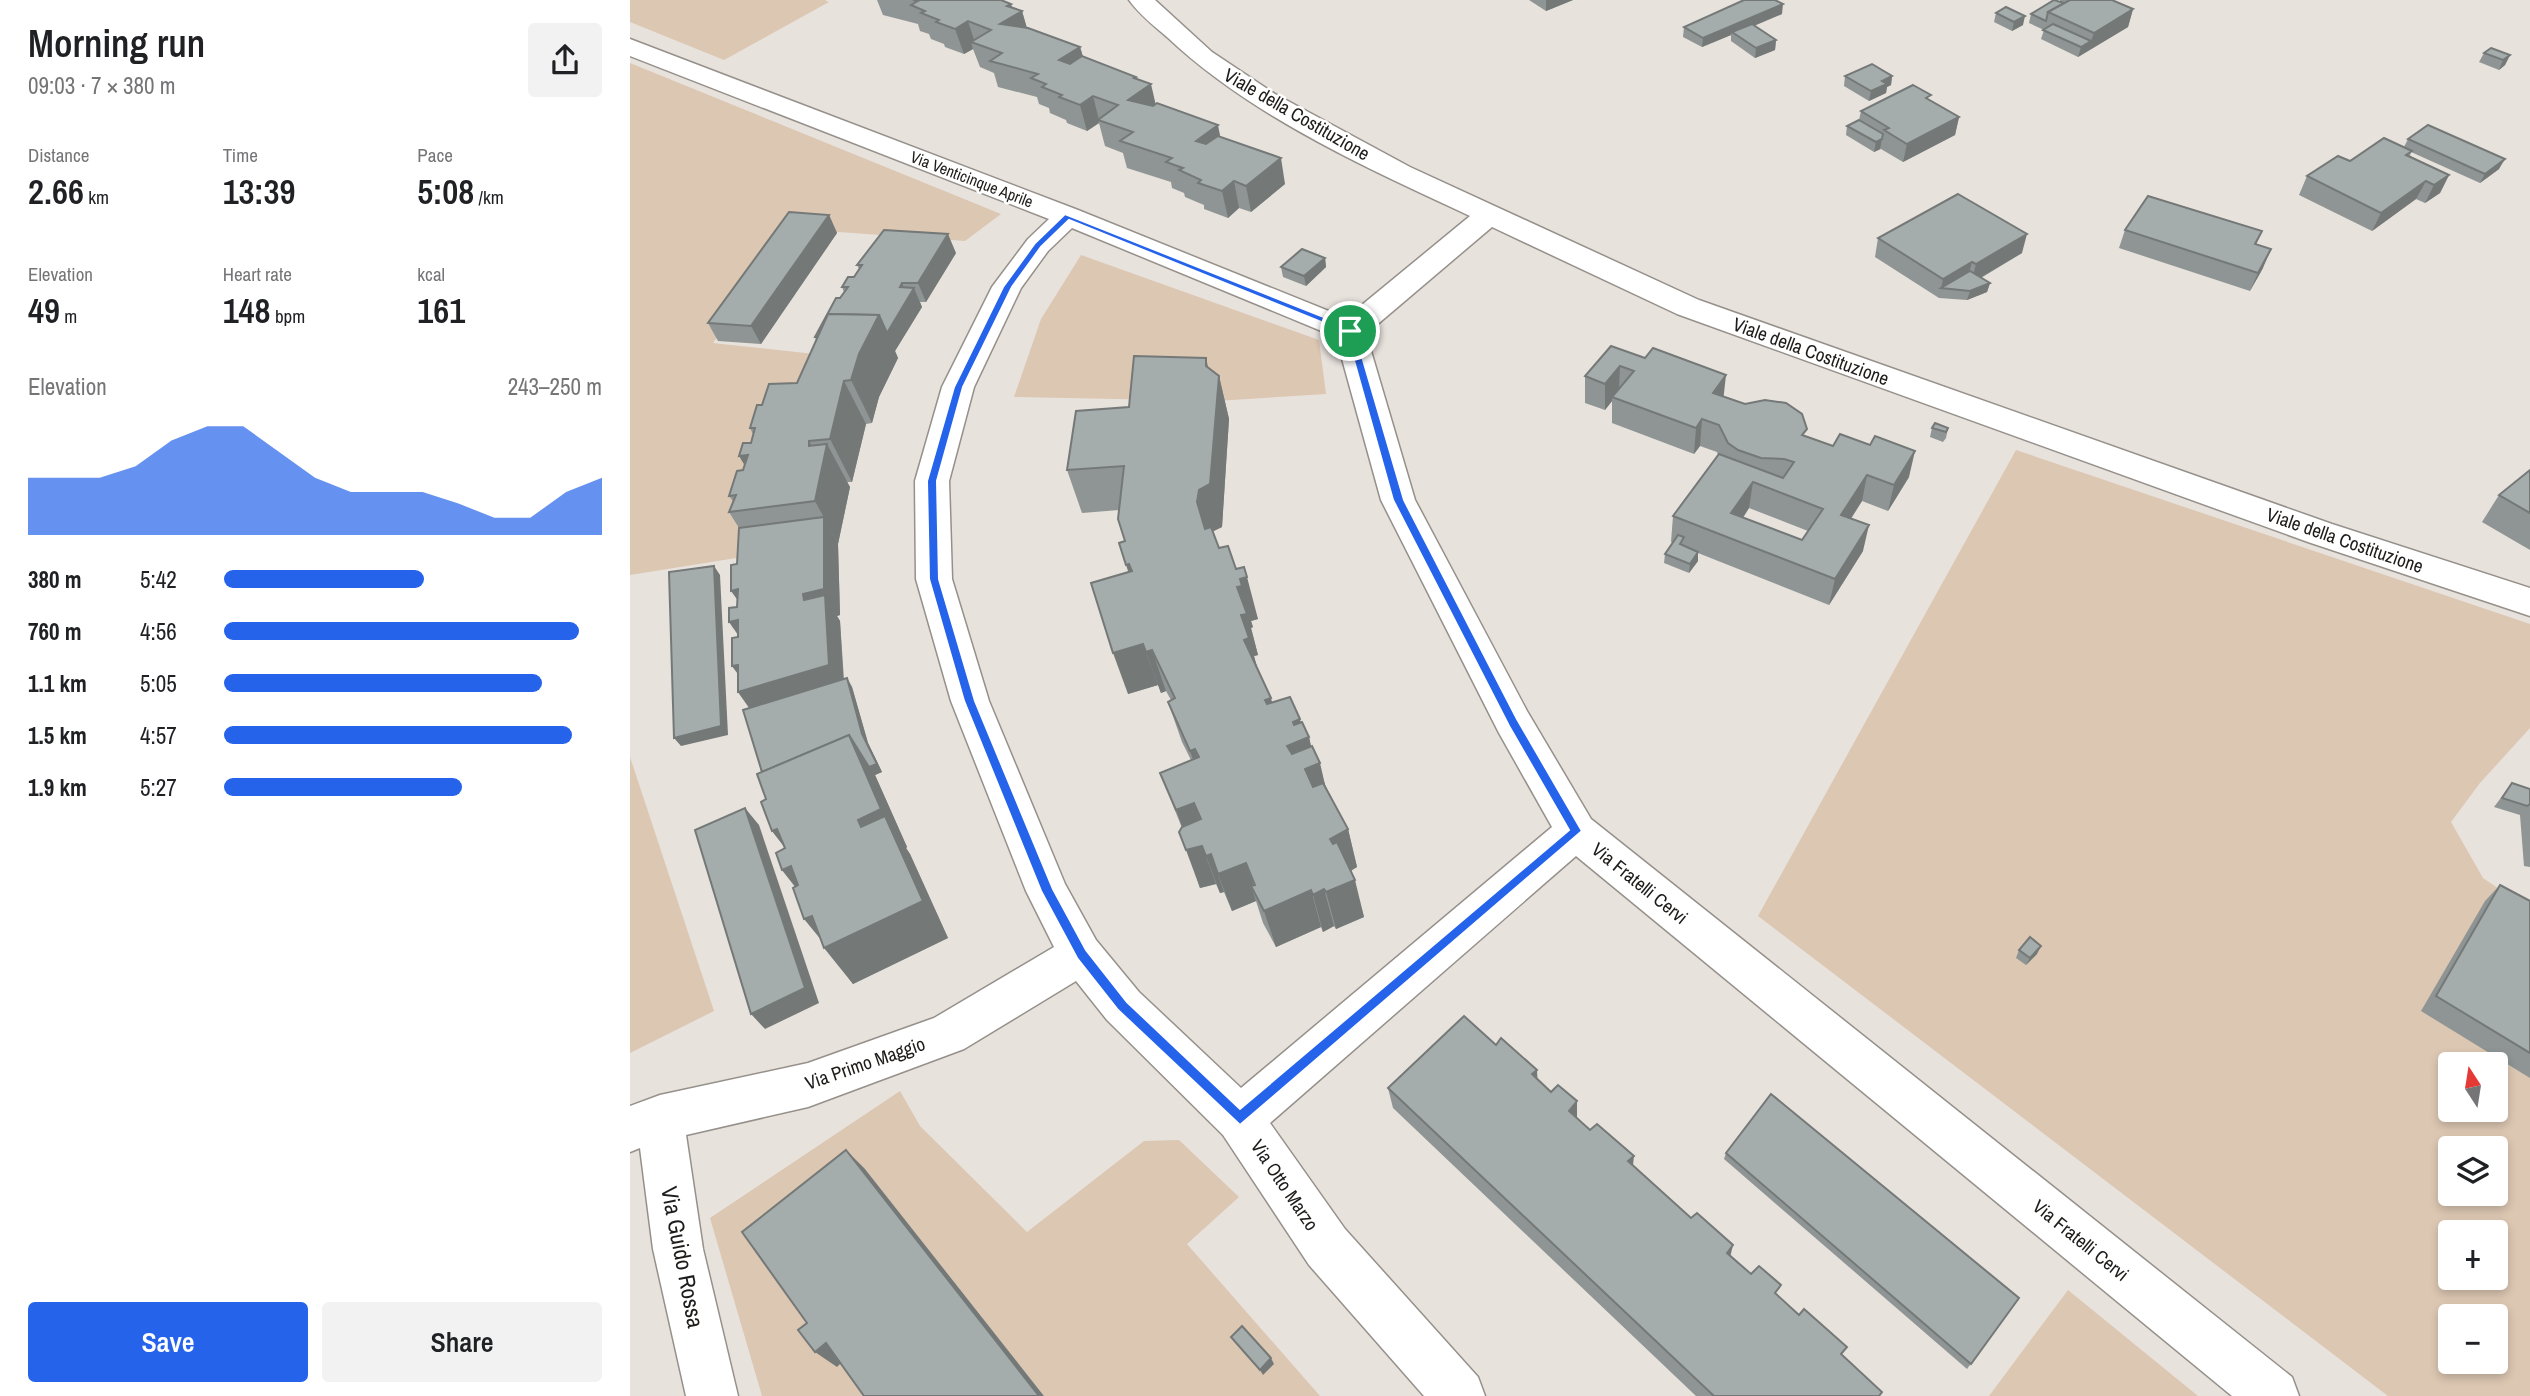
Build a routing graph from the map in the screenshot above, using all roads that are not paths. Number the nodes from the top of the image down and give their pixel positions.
1 (1141, 0) edge
2 (630, 47) edge
3 (1068, 216) junction
4 (1488, 216) junction
5 (1350, 331) junction
6 (2530, 602) edge
7 (1576, 831) junction
8 (1081, 954) junction
9 (1240, 1119) junction
10 (645, 1123) edge
11 (712, 1396) edge
12 (1459, 1396) edge
13 (2273, 1396) edge

1 - 4 street, Viale della Costituzione
2 - 3 street, Via Venticinque Aprile
3 - 5 street, Via Venticinque Aprile
3 - 8 street, Via Otto Marzo
4 - 5 street
4 - 6 street, Viale della Costituzione
5 - 7 street, Via Fratelli Cervi
7 - 9 street
7 - 13 street, Via Fratelli Cervi
8 - 9 street, Via Otto Marzo
8 - 10 street, Via Primo Maggio
9 - 12 street, Via Otto Marzo
10 - 11 street, Via Guido Rossa

